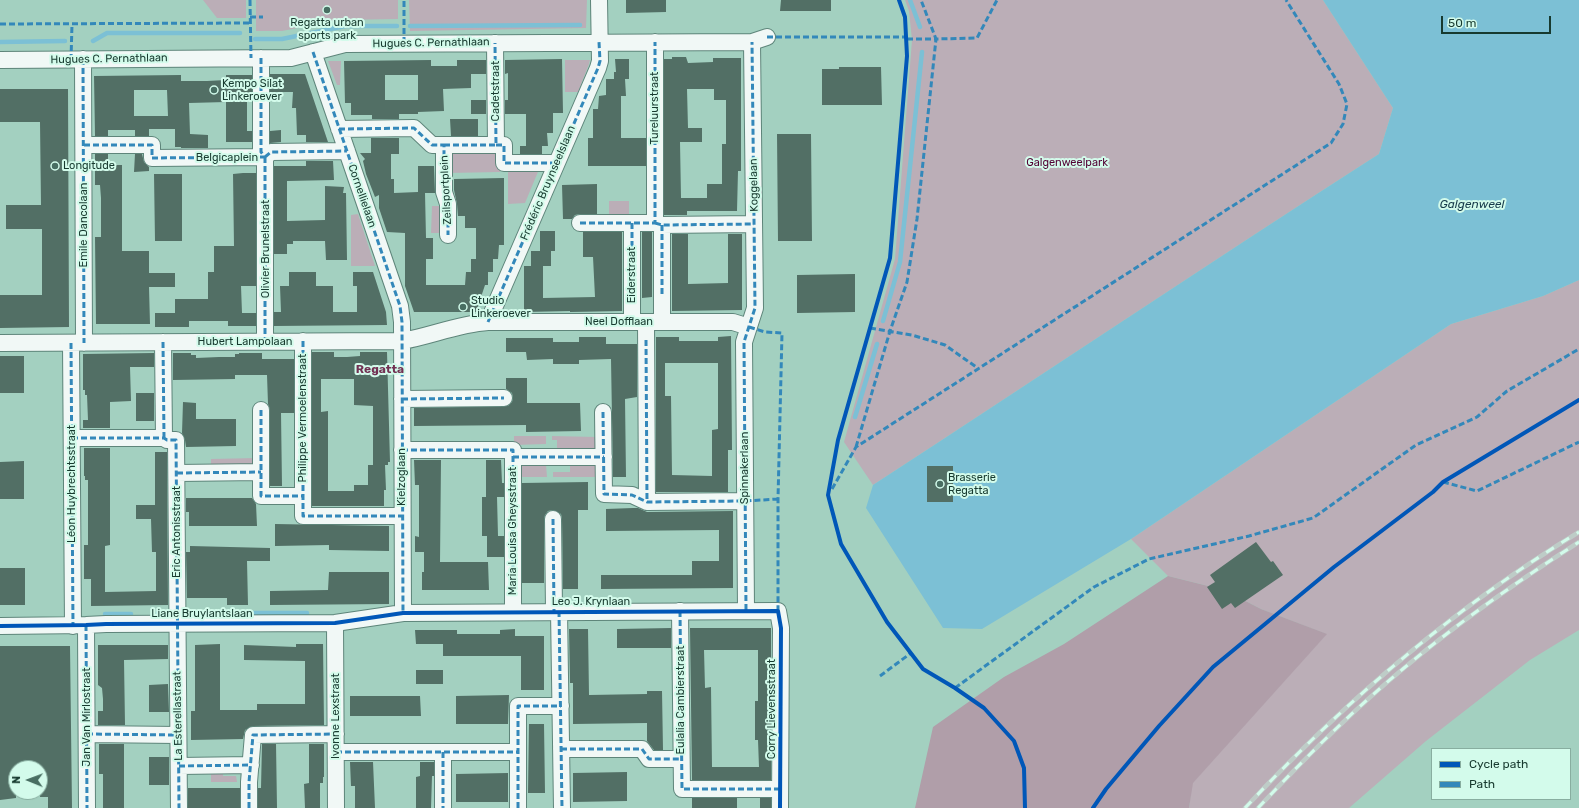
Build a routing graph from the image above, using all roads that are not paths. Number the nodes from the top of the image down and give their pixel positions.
1 (599, 0) edge
2 (760, 39) joint
3 (599, 42) junction
4 (655, 42) junction
5 (495, 43) junction
6 (313, 52) junction
7 (261, 58) junction
8 (0, 60) edge
9 (83, 60) junction
10 (339, 129) junction
11 (496, 143) junction
12 (442, 145) junction
13 (84, 146) junction
14 (347, 151) junction
15 (265, 157) junction
16 (556, 163) junction
17 (580, 223) dead end
18 (658, 224) junction
19 (748, 224) junction
20 (632, 225) junction
21 (448, 235) dead end
22 (488, 322) junction
23 (662, 322) junction
24 (639, 323) junction
25 (749, 327) junction
26 (266, 341) junction
27 (303, 341) junction
28 (402, 341) junction
29 (163, 342) junction
30 (0, 343) edge
31 (78, 343) junction
32 (504, 398) dead end
33 (402, 399) junction
34 (261, 410) dead end
35 (603, 412) dead end
36 (72, 438) junction
37 (170, 439) junction
38 (402, 450) junction
39 (509, 452) junction
40 (604, 457) junction
41 (261, 472) junction
42 (177, 473) junction
43 (303, 496) junction
44 (745, 501) junction
45 (647, 502) junction
46 (402, 516) junction
47 (553, 519) dead end
48 (680, 610) junction
49 (746, 610) junction
50 (556, 611) junction
51 (778, 611) joint
52 (513, 612) junction
53 (403, 613) junction
54 (177, 623) junction
55 (335, 623) junction
56 (0, 626) edge
57 (80, 626) junction
58 (561, 706) junction
59 (87, 734) junction
60 (336, 734) junction
61 (178, 735) junction
62 (561, 749) junction
63 (336, 752) junction
64 (443, 752) junction
65 (518, 752) junction
66 (681, 759) junction
67 (252, 765) junction
68 (179, 766) junction
69 (780, 789) junction
70 (87, 808) edge
71 (179, 808) edge
72 (249, 808) edge
73 (336, 808) edge
74 (443, 808) edge
75 (518, 808) edge
76 (562, 808) edge
77 (780, 808) edge

1 - 3 street, Frédéric Bruynseelslaan
2 - 4 street, Hugues C. Pernathlaan
2 - 19 street, Koggelaan
3 - 4 street, Hugues C. Pernathlaan
3 - 5 street, Hugues C. Pernathlaan
3 - 16 street, Frédéric Bruynseelslaan
4 - 18 street, Tureluurstraat
5 - 6 street, Hugues C. Pernathlaan
5 - 11 street, Cadetstraat
6 - 7 street, Hugues C. Pernathlaan
6 - 10 street, Cornellielaan
7 - 9 street, Hugues C. Pernathlaan
7 - 15 street, Olivier Brunelstraat
8 - 9 street, Hugues C. Pernathlaan
9 - 13 street, Emile Dancolaan
10 - 12 street
10 - 14 street, Cornellielaan
11 - 12 street, Zeilsportplein
11 - 16 street
12 - 21 street, Zeilsportplein
13 - 15 street, Belgicaplein
13 - 31 street, Emile Dancolaan
14 - 15 street, Belgicaplein
14 - 28 street, Cornellielaan
15 - 26 street, Olivier Brunelstraat
16 - 22 street, Frédéric Bruynseelslaan
17 - 20 street
18 - 19 street
18 - 20 street
18 - 23 street, Tureluurstraat
19 - 25 street, Koggelaan
20 - 24 street, Eiderstraat
22 - 24 street, Neel Dofflaan
22 - 28 street, Hubert Lampolaan
23 - 24 street, Neel Dofflaan
23 - 25 street, Neel Dofflaan
24 - 45 street, Eiderstraat
25 - 44 street, Spinnakerlaan
26 - 27 street, Hubert Lampolaan
26 - 29 street, Hubert Lampolaan
27 - 28 street, Hubert Lampolaan
27 - 43 street, Philippe Vermoelenstraat
28 - 33 street, Kielzoglaan
29 - 31 street, Hubert Lampolaan
29 - 37 street, Eric Antonisstraat
30 - 31 street, Hubert Lampolaan
31 - 36 street, Léon Huybrechtsstraat
32 - 33 street
33 - 38 street, Kielzoglaan
34 - 41 street
35 - 40 street
36 - 37 street
36 - 57 street, Léon Huybrechtsstraat
37 - 42 street, Eric Antonisstraat
38 - 39 street
38 - 46 street, Kielzoglaan
39 - 40 street
39 - 52 street, Maria Louisa Gheysstraat
40 - 45 street
41 - 42 street
41 - 43 street
42 - 54 street, Eric Antonisstraat
43 - 46 street, Philippe Vermoelenstraat
44 - 45 street
44 - 49 street, Spinnakerlaan
46 - 53 street, Kielzoglaan
47 - 50 street
48 - 49 street, Leo J. Krynlaan
48 - 50 street, Leo J. Krynlaan
48 - 66 street, Eulalia Cambierstraat
49 - 51 street, Leo J. Krynlaan
50 - 52 street, Leo J. Krynlaan
50 - 58 street
51 - 69 street, Corry Lievensstraat
52 - 53 street, Leo J. Krynlaan
53 - 55 street, Liane Bruylantslaan
54 - 55 street, Liane Bruylantslaan
54 - 57 street, Liane Bruylantslaan
54 - 61 street, La Esterellastraat
55 - 60 street, Ivonne Lexstraat
56 - 57 street, Liane Bruylantslaan
57 - 59 street, Jan Van Mirlostraat
58 - 62 street
58 - 65 street
59 - 61 street
59 - 70 street, Jan Van Mirlostraat
60 - 63 street, Ivonne Lexstraat
60 - 67 street
61 - 68 street, La Esterellastraat
62 - 66 street
62 - 76 street
63 - 64 street
63 - 73 street, Ivonne Lexstraat
64 - 65 street
64 - 74 street
65 - 75 street
66 - 69 street, Eulalia Cambierstraat
67 - 68 street
67 - 72 street
68 - 71 street, La Esterellastraat
69 - 77 street, Corry Lievensstraat

